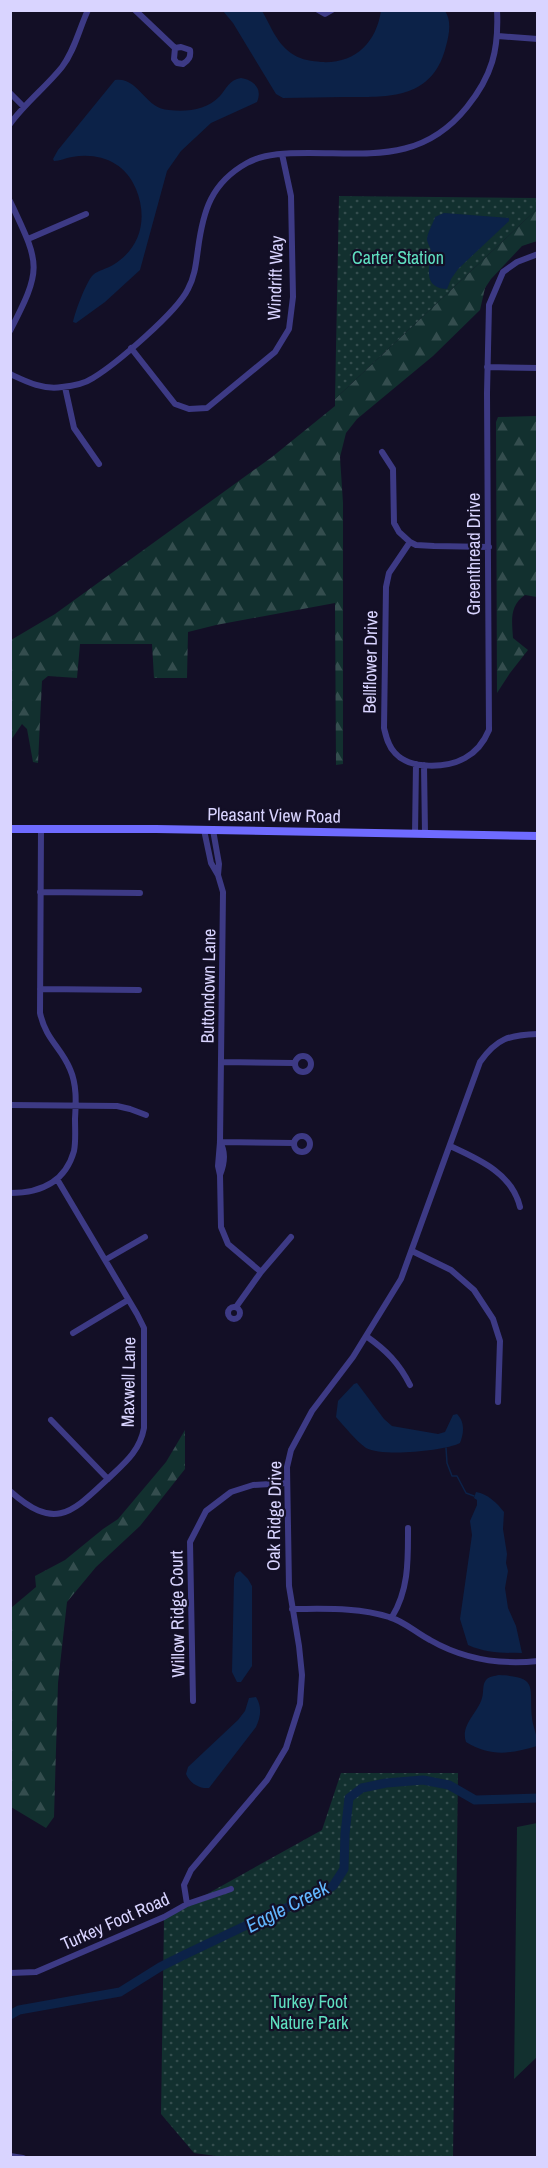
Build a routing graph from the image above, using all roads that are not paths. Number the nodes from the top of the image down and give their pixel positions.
1 (88, 10) edge
2 (135, 10) edge
3 (318, 10) edge
4 (332, 10) edge
5 (497, 10) edge
6 (498, 36) junction
7 (537, 39) edge
8 (175, 48) dead end
9 (10, 93) edge
10 (24, 108) junction
11 (10, 124) edge
12 (282, 154) junction
13 (10, 201) edge
14 (86, 214) dead end
15 (28, 239) junction
16 (537, 254) edge
17 (10, 331) edge
18 (130, 348) junction
19 (487, 367) junction
20 (537, 368) edge
21 (10, 374) edge
22 (65, 387) junction
23 (382, 452) dead end
24 (99, 464) dead end
25 (410, 542) junction
26 (489, 547) junction
27 (416, 764) junction
28 (424, 765) junction
29 (10, 829) edge
30 (41, 829) junction
31 (208, 830) junction
32 (415, 834) junction
33 (425, 834) junction
34 (537, 836) edge
35 (40, 892) junction
36 (140, 893) dead end
37 (39, 989) junction
38 (139, 990) dead end
39 (537, 1034) edge
40 (222, 1062) junction
41 (294, 1063) dead end
42 (10, 1105) edge
43 (76, 1106) junction
44 (146, 1115) dead end
45 (220, 1142) junction
46 (294, 1143) dead end
47 (450, 1146) junction
48 (57, 1179) junction
49 (10, 1193) edge
50 (520, 1207) dead end
51 (145, 1237) dead end
52 (291, 1237) dead end
53 (412, 1251) junction
54 (105, 1260) junction
55 (261, 1272) junction
56 (129, 1300) junction
57 (237, 1307) dead end
58 (73, 1333) dead end
59 (366, 1336) junction
60 (410, 1385) dead end
61 (498, 1402) dead end
62 (51, 1420) dead end
63 (108, 1479) junction
64 (288, 1483) junction
65 (10, 1491) edge
66 (408, 1528) dead end
67 (292, 1610) junction
68 (392, 1617) junction
69 (537, 1660) edge
70 (193, 1701) dead end
71 (231, 1889) dead end
72 (188, 1904) junction
73 (10, 1973) edge
74 (10, 2156) edge
75 (23, 2157) edge

1 - 10 street
2 - 8 street
3 - 4 street
5 - 6 street
6 - 7 street
6 - 12 street
9 - 10 street
10 - 11 street
12 - 18 street
12 - 18 street, Windrift Way
13 - 15 street
14 - 15 street
15 - 17 street
16 - 19 street, Greenthread Drive
18 - 22 street
19 - 20 street
19 - 26 street, Greenthread Drive
21 - 22 street
22 - 24 street
23 - 25 street
25 - 26 street
25 - 27 street, Bellflower Drive
26 - 28 street, Greenthread Drive
27 - 28 street, Bellflower Drive
27 - 32 street
28 - 33 street
29 - 30 main road, Pleasant View Road
30 - 31 main road, Pleasant View Road
30 - 35 street
31 - 32 main road, Pleasant View Road
31 - 40 street, Buttondown Lane
32 - 33 main road, Pleasant View Road
33 - 34 main road, Pleasant View Road
35 - 36 street
35 - 37 street
37 - 38 street
37 - 43 street
39 - 47 street, Oak Ridge Drive
40 - 41 street
40 - 45 street, Buttondown Lane
42 - 43 street
43 - 44 street
43 - 48 street
45 - 46 street
45 - 55 street, Buttondown Lane
47 - 50 street
47 - 53 street, Oak Ridge Drive
48 - 49 street
48 - 54 street, Maxwell Lane
51 - 54 street
52 - 55 street
53 - 59 street, Oak Ridge Drive
53 - 61 street
54 - 56 street, Maxwell Lane
55 - 57 street
56 - 58 street
56 - 63 street, Maxwell Lane
59 - 60 street
59 - 64 street, Oak Ridge Drive
62 - 63 street
63 - 65 street, Maxwell Lane
64 - 67 street, Oak Ridge Drive
64 - 70 street, Willow Ridge Court
66 - 68 street
67 - 68 street
67 - 72 street, Oak Ridge Drive
68 - 69 street
71 - 72 street, Turkey Foot Road
72 - 73 street, Turkey Foot Road
74 - 75 street

